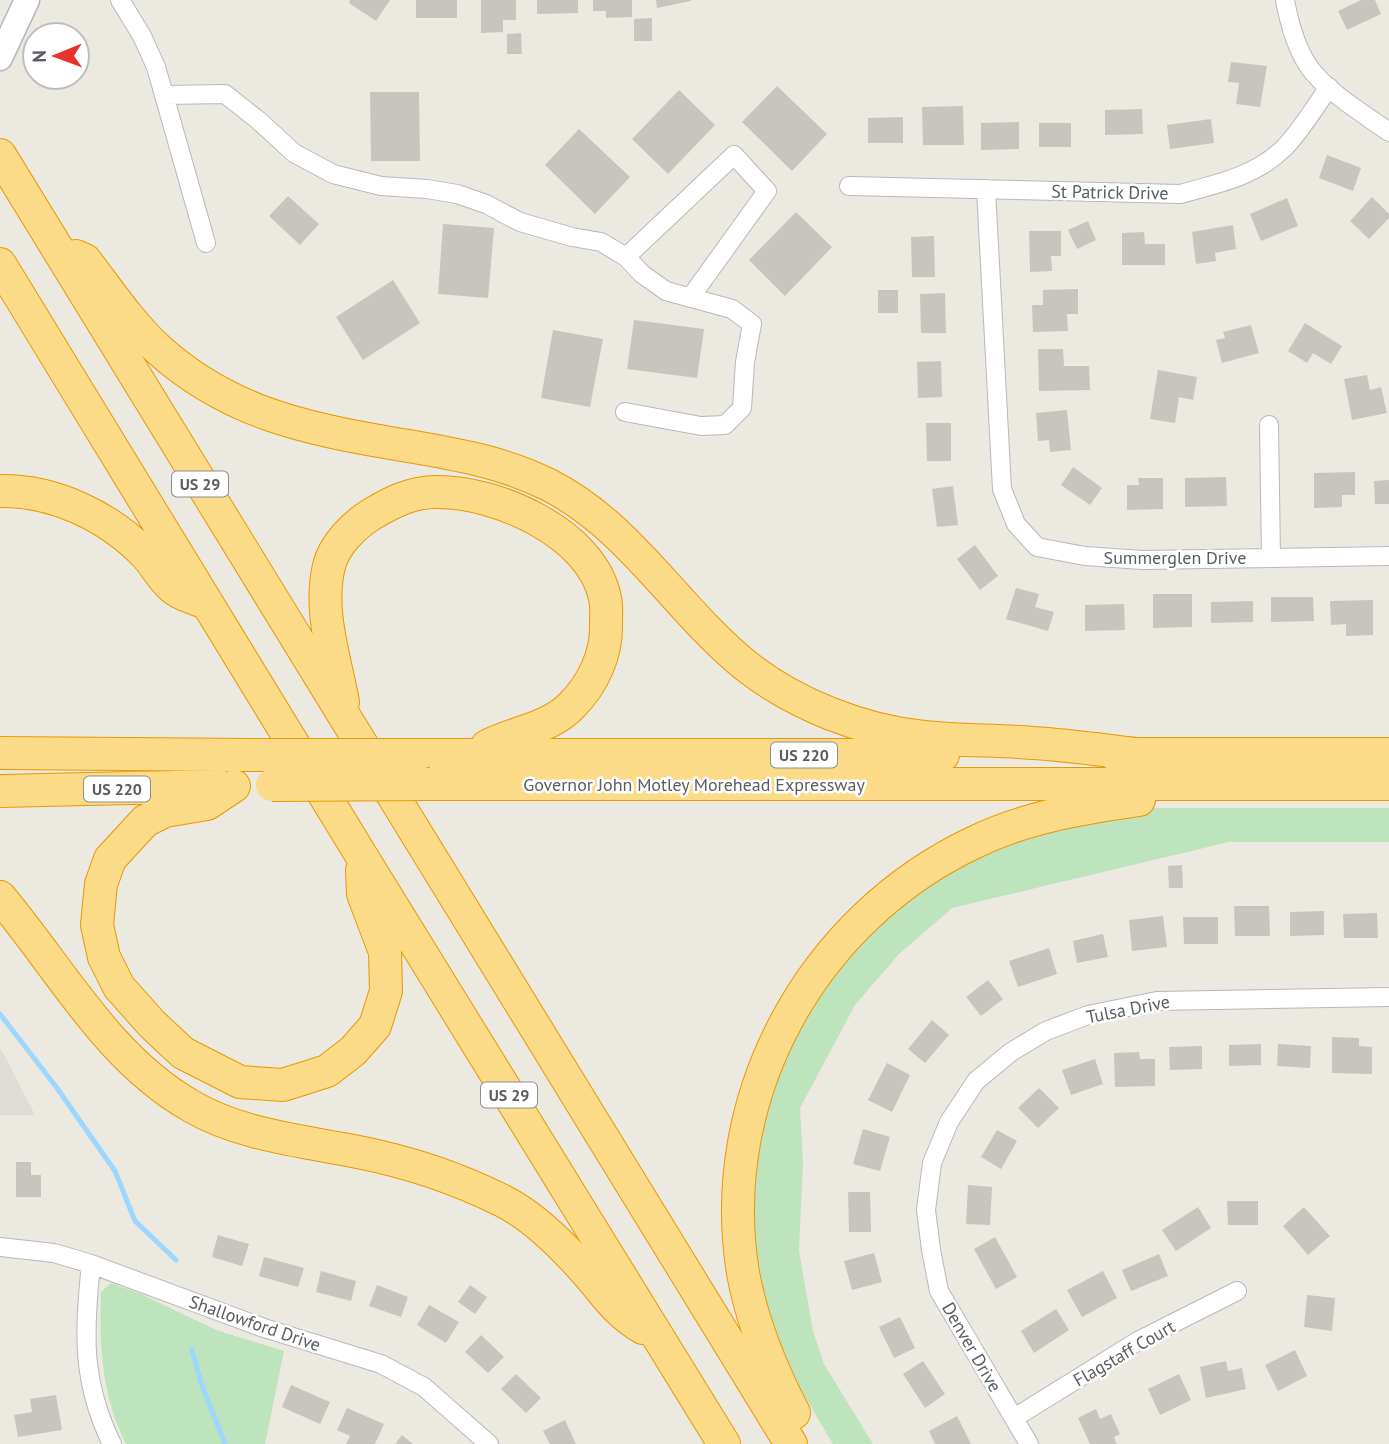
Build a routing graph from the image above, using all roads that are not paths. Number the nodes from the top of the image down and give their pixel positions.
1 (27, 0) edge
2 (120, 0) edge
3 (1285, 0) edge
4 (0, 58) edge
5 (1329, 87) junction
6 (166, 95) junction
7 (1389, 132) edge
8 (6, 164) edge
9 (849, 186) dead end
10 (986, 189) junction
11 (206, 243) dead end
12 (55, 246) junction
13 (626, 257) junction
14 (0, 264) edge
15 (690, 298) junction
16 (625, 412) dead end
17 (1269, 425) dead end
18 (0, 491) edge
19 (1271, 556) junction
20 (1389, 556) edge
21 (207, 604) junction
22 (347, 720) junction
23 (0, 734) edge
24 (0, 753) edge
25 (93, 754) junction
26 (1136, 754) junction
27 (1389, 754) edge
28 (471, 755) junction
29 (1182, 784) junction
30 (1389, 784) edge
31 (234, 786) junction
32 (0, 791) edge
33 (360, 855) junction
34 (0, 897) edge
35 (1389, 997) edge
36 (949, 1122) joint
37 (0, 1247) edge
38 (91, 1264) junction
39 (1237, 1291) dead end
40 (658, 1336) junction
41 (1014, 1419) junction
42 (112, 1444) edge
43 (489, 1444) edge
44 (724, 1444) edge
45 (791, 1444) edge
46 (812, 1444) edge
47 (1029, 1444) edge

1 - 4 main road
2 - 6 street
3 - 5 street
5 - 7 street
5 - 10 street, St Patrick Drive
6 - 11 street
6 - 13 street
8 - 12 highway, US 29
9 - 10 street, St Patrick Drive
10 - 19 street, Summerglen Drive
12 - 22 highway, US 29
12 - 26 highway
13 - 15 street
13 - 15 street
14 - 21 highway, US 29
15 - 16 street
17 - 19 street
18 - 21 highway
19 - 20 street, Summerglen Drive
21 - 33 highway, US 29
22 - 28 highway
22 - 45 highway, US 29
23 - 25 highway
24 - 25 highway, Governor John Motley Morehead Expressway / US 220
25 - 28 highway, Governor John Motley Morehead Expressway / US 220, bridge
26 - 27 highway, Governor John Motley Morehead Expressway / US 220
26 - 28 highway, Governor John Motley Morehead Expressway / US 220
29 - 30 highway, Governor John Motley Morehead Expressway / US 220
29 - 31 highway, Governor John Motley Morehead Expressway / US 220, bridge
29 - 46 highway
31 - 32 highway, Governor John Motley Morehead Expressway / US 220
31 - 33 highway
33 - 40 highway, US 29
34 - 40 highway
35 - 36 street, Tulsa Drive
36 - 41 street, Denver Drive
37 - 38 street, Shallowford Drive
38 - 42 street
38 - 43 street, Shallowford Drive
39 - 41 street, Flagstaff Court
40 - 44 highway, US 29
41 - 47 street, Denver Drive

